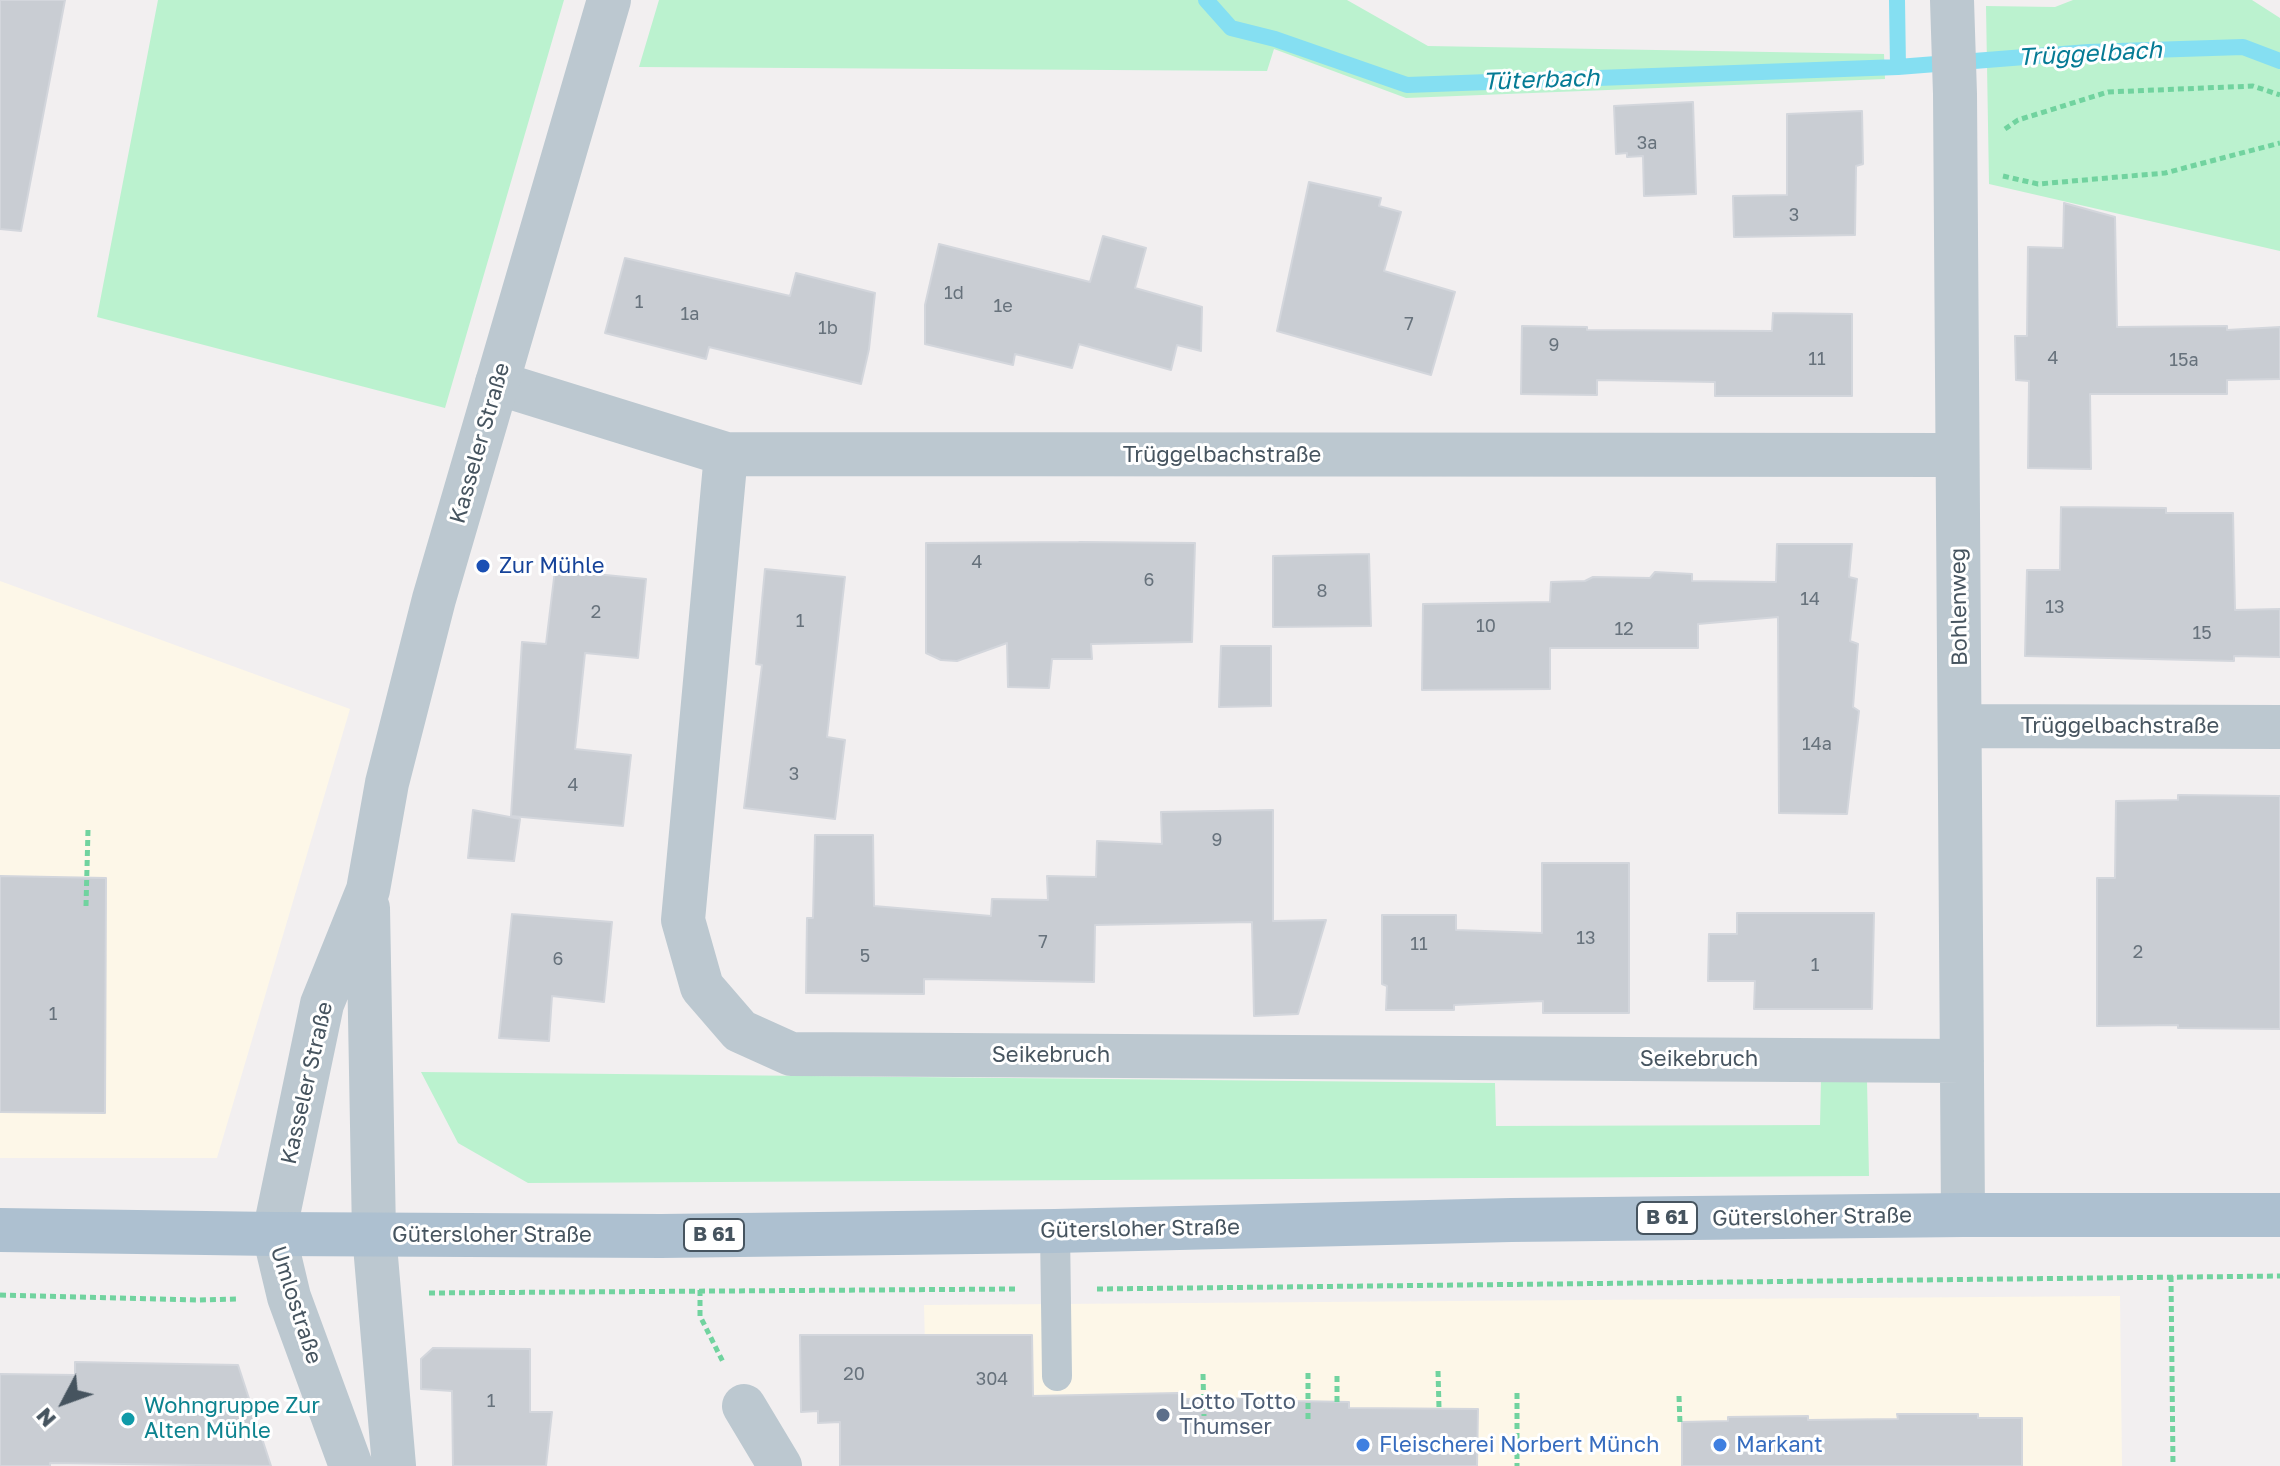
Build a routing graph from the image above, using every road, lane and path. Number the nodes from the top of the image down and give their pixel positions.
1 (609, 0) edge
2 (1952, 0) edge
3 (2280, 95) edge
4 (2280, 143) edge
5 (1955, 164) junction
6 (497, 383) junction
7 (726, 454) junction
8 (1957, 455) junction
9 (1960, 726) junction
10 (2280, 727) edge
11 (88, 830) dead end
12 (368, 890) junction
13 (86, 906) dead end
14 (1962, 1061) junction
15 (1963, 1215) junction
16 (2280, 1215) edge
17 (0, 1230) edge
18 (1055, 1231) junction
19 (274, 1234) junction
20 (374, 1234) junction
21 (2171, 1276) junction
22 (2280, 1276) edge
23 (1055, 1289) junction
24 (700, 1290) junction
25 (439, 1293) dead end
26 (0, 1295) edge
27 (196, 1300) dead end
28 (1438, 1371) dead end
29 (1308, 1373) dead end
30 (1337, 1373) dead end
31 (1203, 1374) dead end
32 (1057, 1376) dead end
33 (1517, 1393) dead end
34 (1679, 1396) dead end
35 (1337, 1402) dead end
36 (744, 1406) joint
37 (1439, 1408) dead end
38 (1204, 1416) dead end
39 (1308, 1419) dead end
40 (1680, 1424) dead end
41 (351, 1466) edge
42 (394, 1466) edge
43 (780, 1466) edge
44 (1517, 1466) edge
45 (2173, 1466) edge

1 - 6 street, Kasseler Straße
2 - 5 street, Bohlenweg
3 - 5 path
4 - 5 path
5 - 8 street, Bohlenweg
6 - 7 street, Trüggelbachstraße
6 - 12 street, Kasseler Straße
7 - 8 street, Trüggelbachstraße
7 - 14 street, Seikebruch
8 - 9 street, Bohlenweg
9 - 10 street, Trüggelbachstraße
9 - 14 street, Bohlenweg
11 - 13 path
12 - 19 street, Kasseler Straße
12 - 20 street, Kasseler Straße
14 - 15 street, Bohlenweg
15 - 16 main road, Gütersloher Straße / B 61
15 - 18 main road, Gütersloher Straße / B 61
17 - 19 main road, Gütersloher Straße / B 61
18 - 20 main road, Gütersloher Straße / B 61
18 - 23 lane
19 - 20 main road, Gütersloher Straße / B 61
19 - 41 street, Umlostraße
20 - 42 street
21 - 22 path
21 - 23 path
21 - 45 path
23 - 24 path
23 - 32 lane
24 - 25 path
24 - 36 path
26 - 27 path
28 - 37 path
29 - 39 path
30 - 35 path
31 - 38 path
33 - 44 path
34 - 40 path
36 - 43 street

